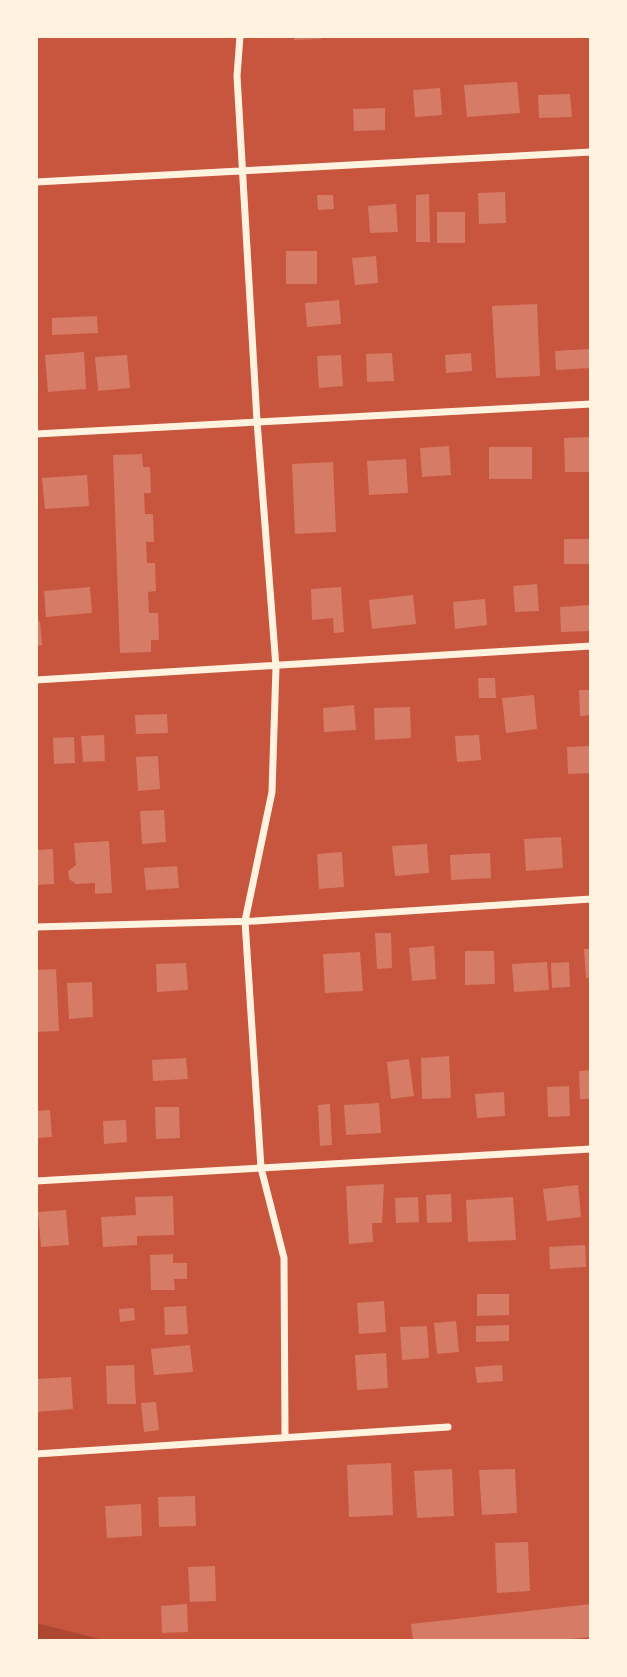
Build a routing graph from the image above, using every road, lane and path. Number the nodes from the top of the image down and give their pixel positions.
1 (240, 36) edge
2 (591, 152) edge
3 (243, 169) junction
4 (36, 182) edge
5 (591, 404) edge
6 (257, 421) junction
7 (36, 434) edge
8 (591, 646) edge
9 (276, 667) junction
10 (36, 680) edge
11 (591, 899) edge
12 (245, 921) junction
13 (36, 927) edge
14 (591, 1149) edge
15 (261, 1168) junction
16 (36, 1181) edge
17 (448, 1427) dead end
18 (285, 1435) junction
19 (36, 1454) edge

1 - 3 street
2 - 3 street
3 - 4 street
3 - 6 street
5 - 6 street
6 - 7 street
6 - 9 street
8 - 9 street
9 - 10 street
9 - 12 street
11 - 12 street
12 - 13 street
12 - 15 street
14 - 15 street
15 - 16 street
15 - 18 street
17 - 18 street
18 - 19 street

